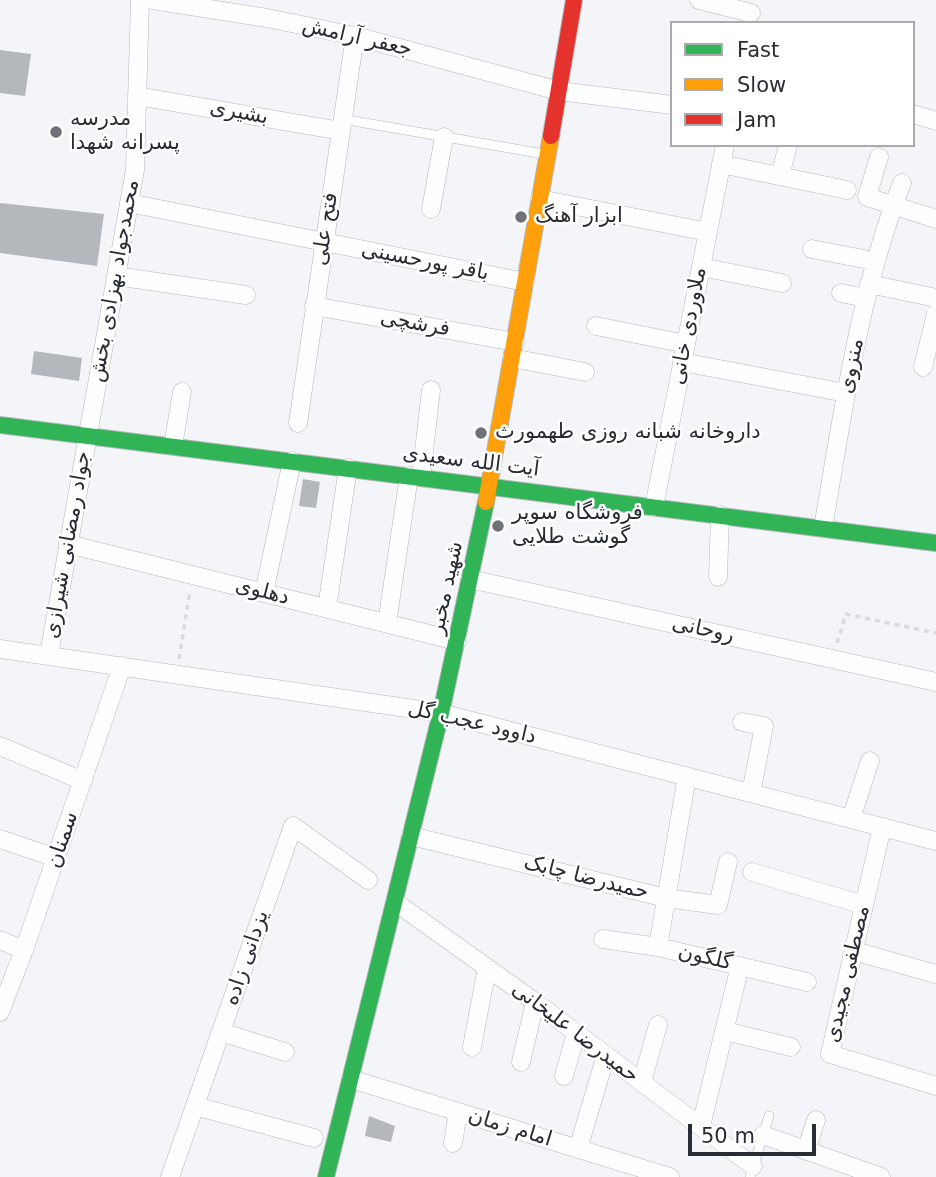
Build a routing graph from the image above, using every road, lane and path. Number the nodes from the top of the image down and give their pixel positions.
1 (140, 0) edge
2 (153, 0) edge
3 (573, 0) edge
4 (699, 0) edge
5 (268, 9) edge
6 (751, 12) edge
7 (355, 36) junction
8 (559, 91) junction
9 (137, 96) junction
10 (670, 105) edge
11 (915, 115) edge
12 (936, 121) edge
13 (342, 125) junction
14 (444, 137) junction
15 (725, 147) edge
16 (787, 147) edge
17 (548, 155) junction
18 (879, 157) dead end
19 (721, 164) junction
20 (780, 176) junction
21 (902, 183) dead end
22 (847, 190) dead end
23 (540, 199) junction
24 (129, 203) junction
25 (893, 207) junction
26 (430, 209) dead end
27 (936, 219) edge
28 (708, 232) junction
29 (324, 241) junction
30 (812, 249) dead end
31 (874, 261) junction
32 (701, 267) junction
33 (116, 276) junction
34 (526, 282) junction
35 (782, 283) dead end
36 (868, 291) junction
37 (841, 293) dead end
38 (246, 295) dead end
39 (936, 298) edge
40 (314, 306) junction
41 (936, 314) edge
42 (596, 326) dead end
43 (514, 350) junction
44 (684, 353) junction
45 (923, 367) dead end
46 (585, 372) dead end
47 (430, 390) dead end
48 (182, 392) dead end
49 (846, 393) junction
50 (298, 423) dead end
51 (0, 425) edge
52 (87, 435) junction
53 (173, 446) junction
54 (292, 461) junction
55 (348, 468) junction
56 (415, 477) junction
57 (490, 486) junction
58 (654, 507) junction
59 (720, 515) junction
60 (823, 528) junction
61 (936, 543) edge
62 (68, 544) junction
63 (192, 575) junction
64 (718, 577) dead end
65 (470, 579) junction
66 (264, 593) junction
67 (327, 608) junction
68 (387, 623) junction
69 (936, 633) edge
70 (457, 641) junction
71 (0, 649) edge
72 (49, 655) junction
73 (832, 659) junction
74 (122, 666) junction
75 (177, 674) junction
76 (936, 682) edge
77 (442, 713) junction
78 (743, 722) dead end
79 (0, 746) edge
80 (870, 761) dead end
81 (687, 776) junction
82 (83, 782) junction
83 (751, 793) junction
84 (851, 819) junction
85 (883, 827) junction
86 (411, 836) junction
87 (0, 839) edge
88 (936, 841) edge
89 (56, 858) junction
90 (728, 862) dead end
91 (752, 872) dead end
92 (368, 880) dead end
93 (666, 898) junction
94 (395, 902) junction
95 (864, 905) junction
96 (603, 939) dead end
97 (0, 940) edge
98 (657, 947) junction
99 (24, 950) junction
100 (854, 951) junction
101 (740, 967) junction
102 (487, 968) junction
103 (936, 974) edge
104 (807, 982) dead end
105 (534, 1002) junction
106 (0, 1012) edge
107 (658, 1025) dead end
108 (724, 1031) junction
109 (221, 1032) junction
110 (576, 1033) junction
111 (472, 1047) dead end
112 (791, 1047) dead end
113 (285, 1052) dead end
114 (606, 1055) junction
115 (521, 1062) dead end
116 (564, 1076) dead end
117 (351, 1079) junction
118 (642, 1082) junction
119 (936, 1086) edge
120 (195, 1105) junction
121 (458, 1112) junction
122 (769, 1116) dead end
123 (816, 1120) dead end
124 (701, 1126) junction
125 (763, 1135) junction
126 (314, 1138) dead end
127 (453, 1143) dead end
128 (578, 1149) junction
129 (806, 1151) junction
130 (751, 1172) edge
131 (170, 1177) edge
132 (326, 1177) edge
133 (670, 1177) edge
134 (881, 1177) edge

1 - 9 street, محمدجواد بهزادی بخش
2 - 5 street, جعفر آرامش
3 - 8 main road, شهید مخبر
4 - 6 street
5 - 7 street, جعفر آرامش
7 - 8 street, جعفر آرامش
7 - 13 street, فتح علی
8 - 10 street, جعفر آرامش
8 - 17 main road, شهید مخبر
9 - 13 street, بشیری
9 - 24 street, محمدجواد بهزادی بخش
11 - 12 street
13 - 14 lane
13 - 29 street, فتح علی
14 - 17 lane
14 - 26 street
15 - 19 street, ملاوردی خانی
16 - 20 street
17 - 23 main road, شهید مخبر
18 - 25 street
19 - 20 street
19 - 28 street, ملاوردی خانی
20 - 22 street
21 - 25 street, منزوی
23 - 28 street
23 - 34 main road, شهید مخبر
24 - 29 street, باقر پورحسینی
24 - 33 street, محمدجواد بهزادی بخش
25 - 27 street
25 - 31 street, منزوی
28 - 32 street, ملاوردی خانی
29 - 34 street, باقر پورحسینی
29 - 40 street, فتح علی
30 - 31 street
31 - 36 street, منزوی
32 - 35 street
32 - 44 street, ملاوردی خانی
33 - 38 street
33 - 52 street, محمدجواد بهزادی بخش
34 - 43 main road, شهید مخبر
36 - 37 street
36 - 39 street
36 - 49 street, منزوی
40 - 43 street, فرشچی
40 - 50 street, فتح علی
41 - 45 street
42 - 44 street
43 - 46 street, فرشچی
43 - 57 main road, شهید مخبر
44 - 49 street
44 - 58 street, ملاوردی خانی
47 - 56 street
48 - 53 street
49 - 60 street, منزوی
51 - 52 main road, آیت الله سعیدی
52 - 53 main road, آیت الله سعیدی
52 - 62 street, جواد رمضانی شیرازی
53 - 54 main road, آیت الله سعیدی
54 - 55 main road, آیت الله سعیدی
54 - 66 street
55 - 56 main road, آیت الله سعیدی
55 - 67 street
56 - 57 main road, آیت الله سعیدی
56 - 68 street
57 - 58 main road, آیت الله سعیدی
57 - 65 main road, شهید مخبر
58 - 59 main road, آیت الله سعیدی
59 - 60 main road, آیت الله سعیدی
59 - 64 street
60 - 61 main road, آیت الله سعیدی
62 - 63 street, دهلوی
62 - 72 street, جواد رمضانی شیرازی
63 - 66 street, دهلوی
63 - 75 path
65 - 70 main road, شهید مخبر
65 - 73 street, روحانی
66 - 67 street, دهلوی
67 - 68 street, دهلوی
68 - 70 street, دهلوی
69 - 73 path
70 - 77 main road, شهید مخبر
71 - 72 street, داوود عجب گل
72 - 74 street, داوود عجب گل
73 - 76 street, روحانی
74 - 75 street, داوود عجب گل
74 - 82 street, سمنان
75 - 77 street, داوود عجب گل
77 - 81 street, داوود عجب گل
77 - 86 main road, شهید مخبر
78 - 83 street
79 - 82 street
80 - 84 street
81 - 83 street, داوود عجب گل
81 - 93 street
82 - 89 street, سمنان
83 - 84 street, داوود عجب گل
84 - 85 street, داوود عجب گل
85 - 88 street, داوود عجب گل
85 - 95 street, مصطفی مجیدی
86 - 93 street, حمیدرضا چابک
86 - 94 main road, شهید مخبر
87 - 89 street
89 - 99 street, سمنان
90 - 93 street, حمیدرضا چابک
91 - 95 street
92 - 109 street, یزدانی زاده
93 - 98 street
94 - 102 street, حمیدرضا علیخانی
94 - 117 main road, شهید مخبر
95 - 100 street, مصطفی مجیدی
96 - 98 street, گلگون
97 - 99 street
98 - 101 street, گلگون
99 - 106 street, سمنان
100 - 103 street
100 - 119 street, مصطفی مجیدی
101 - 104 street, گلگون
101 - 108 street
102 - 105 street, حمیدرضا علیخانی
102 - 111 street
105 - 110 street, حمیدرضا علیخانی
105 - 115 street
107 - 118 street
108 - 112 street
108 - 124 street
109 - 113 street
109 - 120 street, یزدانی زاده
110 - 114 street, حمیدرضا علیخانی
110 - 116 street
114 - 118 street, حمیدرضا علیخانی
114 - 128 street
117 - 121 street, امام زمان
117 - 132 main road, شهید مخبر
118 - 124 street, حمیدرضا علیخانی
120 - 126 street
120 - 131 street, یزدانی زاده
121 - 127 street
121 - 128 street, امام زمان
122 - 125 lane
123 - 129 street
124 - 130 street, حمیدرضا علیخانی
125 - 129 street
125 - 130 lane
128 - 133 street, امام زمان
129 - 134 street

